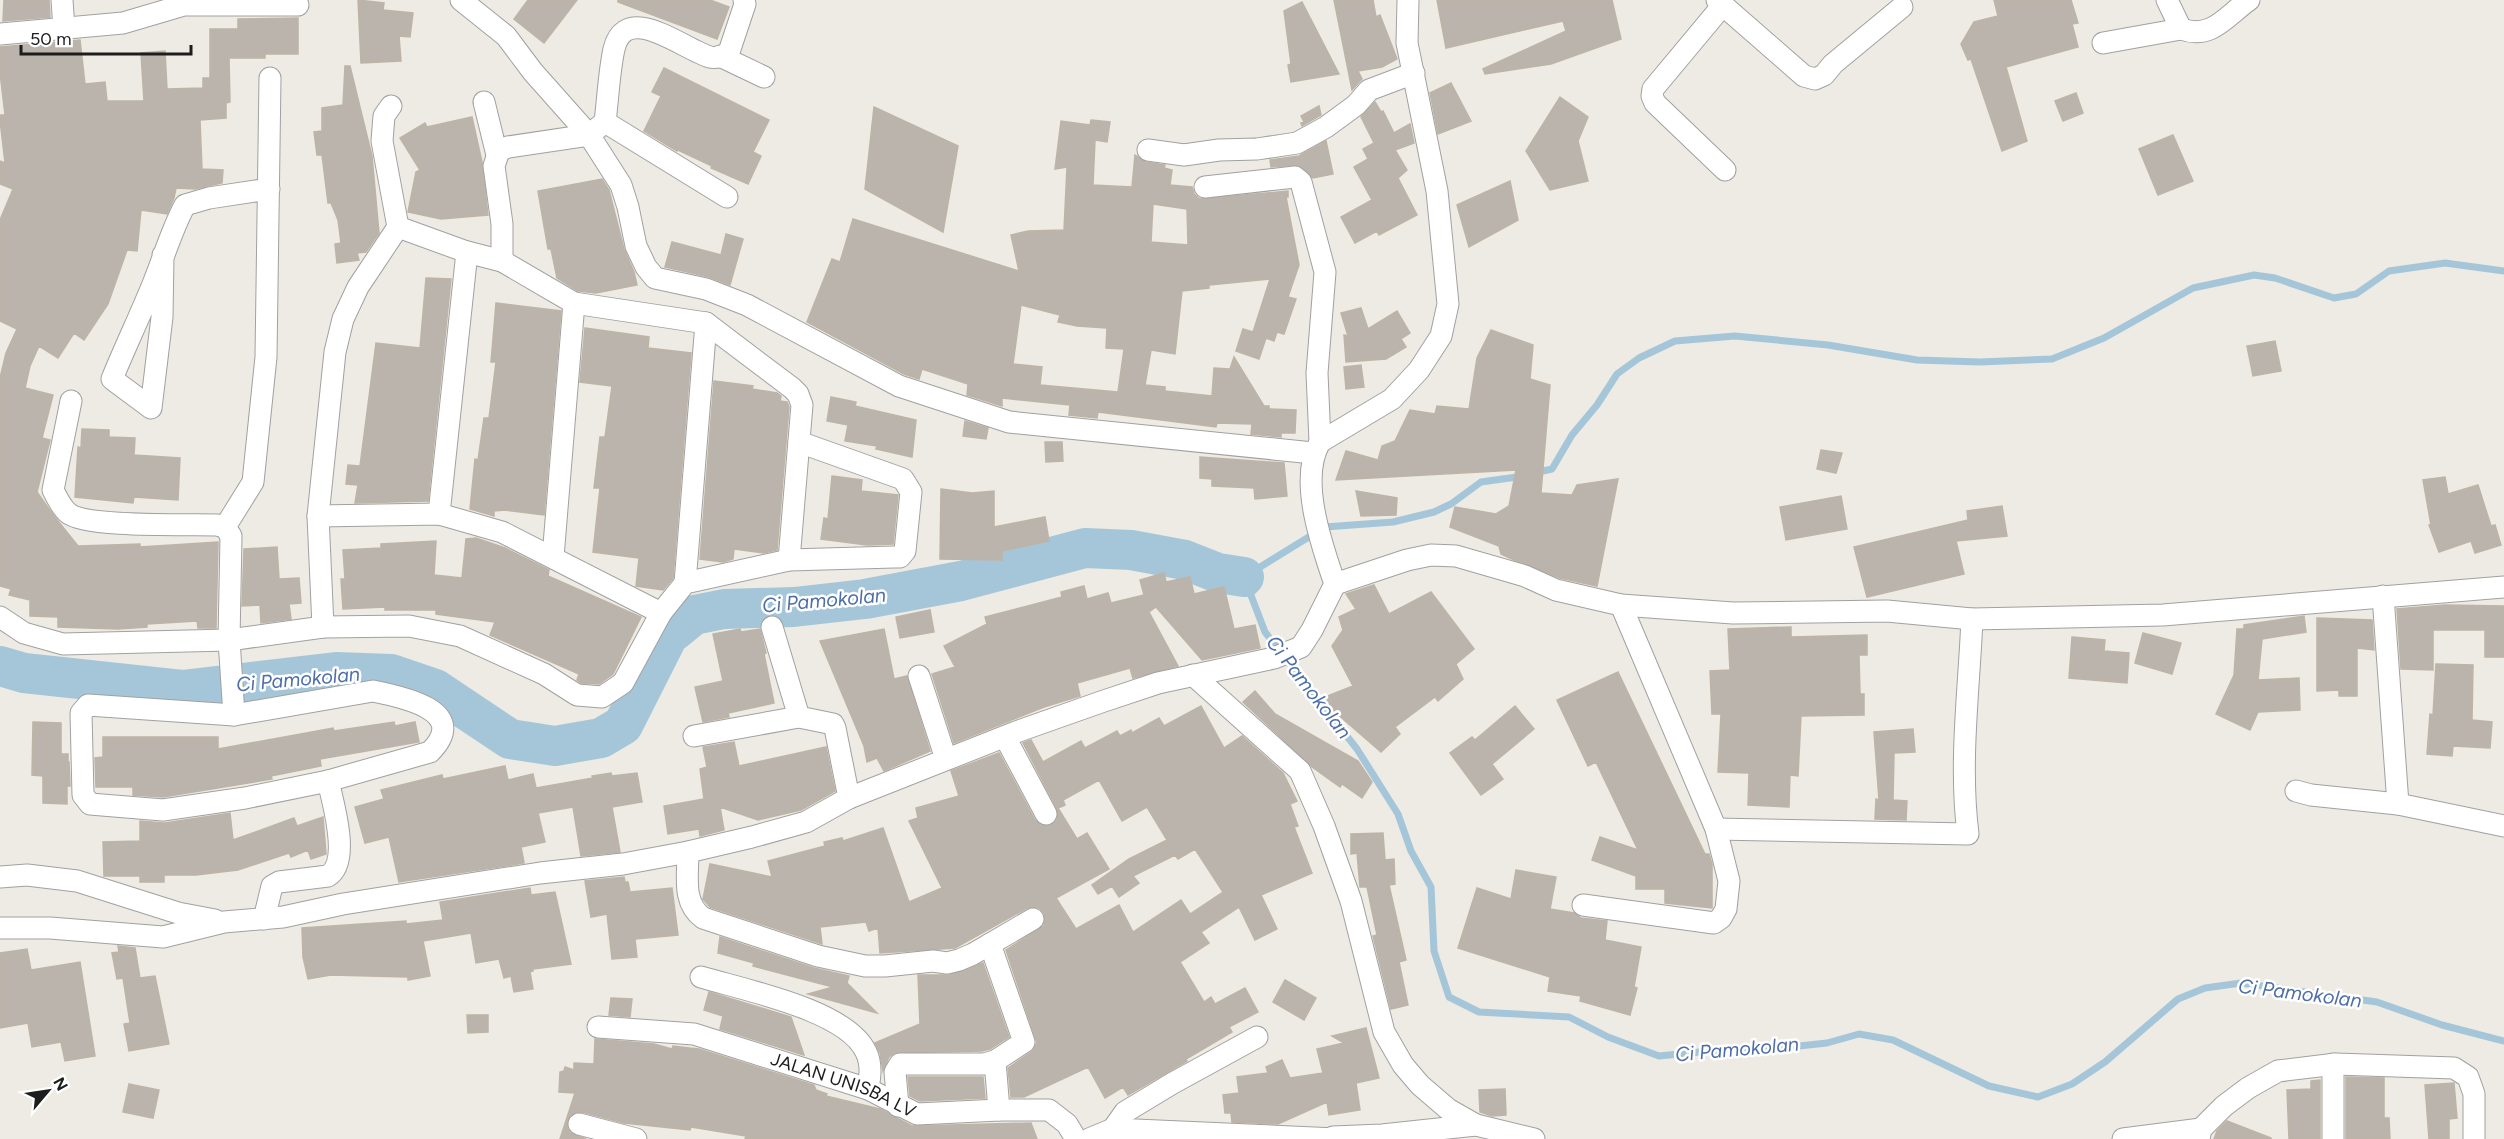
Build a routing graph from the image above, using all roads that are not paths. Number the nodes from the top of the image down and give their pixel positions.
1 (62, 0) edge
2 (461, 0) edge
3 (744, 0) edge
4 (1408, 0) edge
5 (2167, 0) edge
6 (2249, 0) edge
7 (1904, 2) edge
8 (1720, 3) edge
9 (167, 5) edge
10 (298, 5) dead end
11 (64, 29) junction
12 (2181, 29) junction
13 (0, 34) edge
14 (2103, 43) dead end
15 (720, 56) junction
16 (1414, 73) junction
17 (270, 78) dead end
18 (764, 78) dead end
19 (484, 102) dead end
20 (391, 106) dead end
21 (597, 129) junction
22 (1148, 150) dead end
23 (497, 155) junction
24 (1725, 170) dead end
25 (1205, 187) dead end
26 (269, 189) junction
27 (727, 197) dead end
28 (398, 227) junction
29 (467, 252) junction
30 (163, 255) junction
31 (502, 261) junction
32 (574, 303) junction
33 (706, 323) junction
34 (71, 401) dead end
35 (799, 442) junction
36 (1317, 448) junction
37 (439, 514) junction
38 (318, 516) junction
39 (225, 527) junction
40 (553, 557) junction
41 (789, 560) junction
42 (685, 583) junction
43 (1335, 584) junction
44 (2504, 587) edge
45 (2383, 596) junction
46 (1621, 605) junction
47 (660, 613) junction
48 (0, 617) edge
49 (1972, 619) junction
50 (323, 627) junction
51 (772, 627) dead end
52 (229, 640) junction
53 (1193, 675) junction
54 (919, 676) dead end
55 (234, 707) junction
56 (799, 717) junction
57 (694, 736) dead end
58 (1005, 737) junction
59 (946, 759) junction
60 (328, 781) junction
61 (2296, 791) dead end
62 (849, 798) junction
63 (2398, 804) junction
64 (1046, 814) dead end
65 (2504, 826) edge
66 (1716, 829) junction
67 (688, 852) junction
68 (0, 877) edge
69 (1583, 905) dead end
70 (264, 919) junction
71 (1033, 919) dead end
72 (224, 922) junction
73 (0, 928) edge
74 (990, 944) junction
75 (701, 977) dead end
76 (598, 1027) dead end
77 (1257, 1037) dead end
78 (995, 1061) junction
79 (2333, 1064) junction
80 (868, 1089) junction
81 (898, 1106) junction
82 (999, 1110) junction
83 (579, 1124) dead end
84 (1476, 1125) junction
85 (1113, 1129) junction
86 (2200, 1134) edge
87 (1279, 1137) edge
88 (1335, 1138) edge
89 (636, 1139) edge
90 (1076, 1139) edge
91 (1089, 1139) edge
92 (1534, 1139) edge
93 (2123, 1139) edge
94 (2334, 1139) edge
95 (2474, 1139) edge

1 - 11 street
2 - 21 street
3 - 15 street
4 - 16 street
5 - 12 street
6 - 12 street
7 - 8 street
8 - 24 street
9 - 10 street
9 - 11 street
11 - 13 street
12 - 14 street
15 - 18 street
15 - 21 street
16 - 22 street
16 - 36 street
17 - 26 street
19 - 23 street
20 - 28 street
21 - 23 street
21 - 27 street
21 - 36 street
23 - 31 street
25 - 36 street
26 - 30 street
26 - 39 street
28 - 29 street
28 - 38 street
29 - 31 street
29 - 37 street
30 - 30 street
31 - 32 street
32 - 33 street
32 - 40 street
33 - 35 street
33 - 42 street
34 - 39 street
35 - 41 street
35 - 41 street
36 - 43 street
37 - 38 street
37 - 40 street
38 - 50 street
39 - 52 street
40 - 47 street
41 - 42 street
42 - 47 street
43 - 46 street
43 - 53 street
44 - 45 street
45 - 49 street
45 - 63 street
46 - 49 street
46 - 66 street
47 - 50 street
48 - 52 street
49 - 66 street
50 - 52 street
51 - 56 street
52 - 55 street
53 - 58 street
53 - 84 street
54 - 59 street
55 - 60 street
55 - 60 street
56 - 57 street
56 - 62 street
58 - 59 street
58 - 64 street
59 - 62 street
60 - 70 street
61 - 63 street
62 - 67 street
63 - 65 street
66 - 69 street
67 - 70 street
67 - 74 street
68 - 72 street
70 - 72 street
71 - 74 street
72 - 73 street
74 - 78 street
75 - 80 street
76 - 80 street, JALAN UNISBA LV
77 - 85 street
78 - 81 street
78 - 82 street
79 - 86 street
79 - 94 street
79 - 95 street
80 - 81 street, JALAN UNISBA LV
81 - 82 street, JALAN UNISBA LV
82 - 90 street, JALAN UNISBA LV
83 - 89 street
84 - 88 street
84 - 92 street
85 - 87 street
85 - 91 street
86 - 93 street
87 - 88 street

